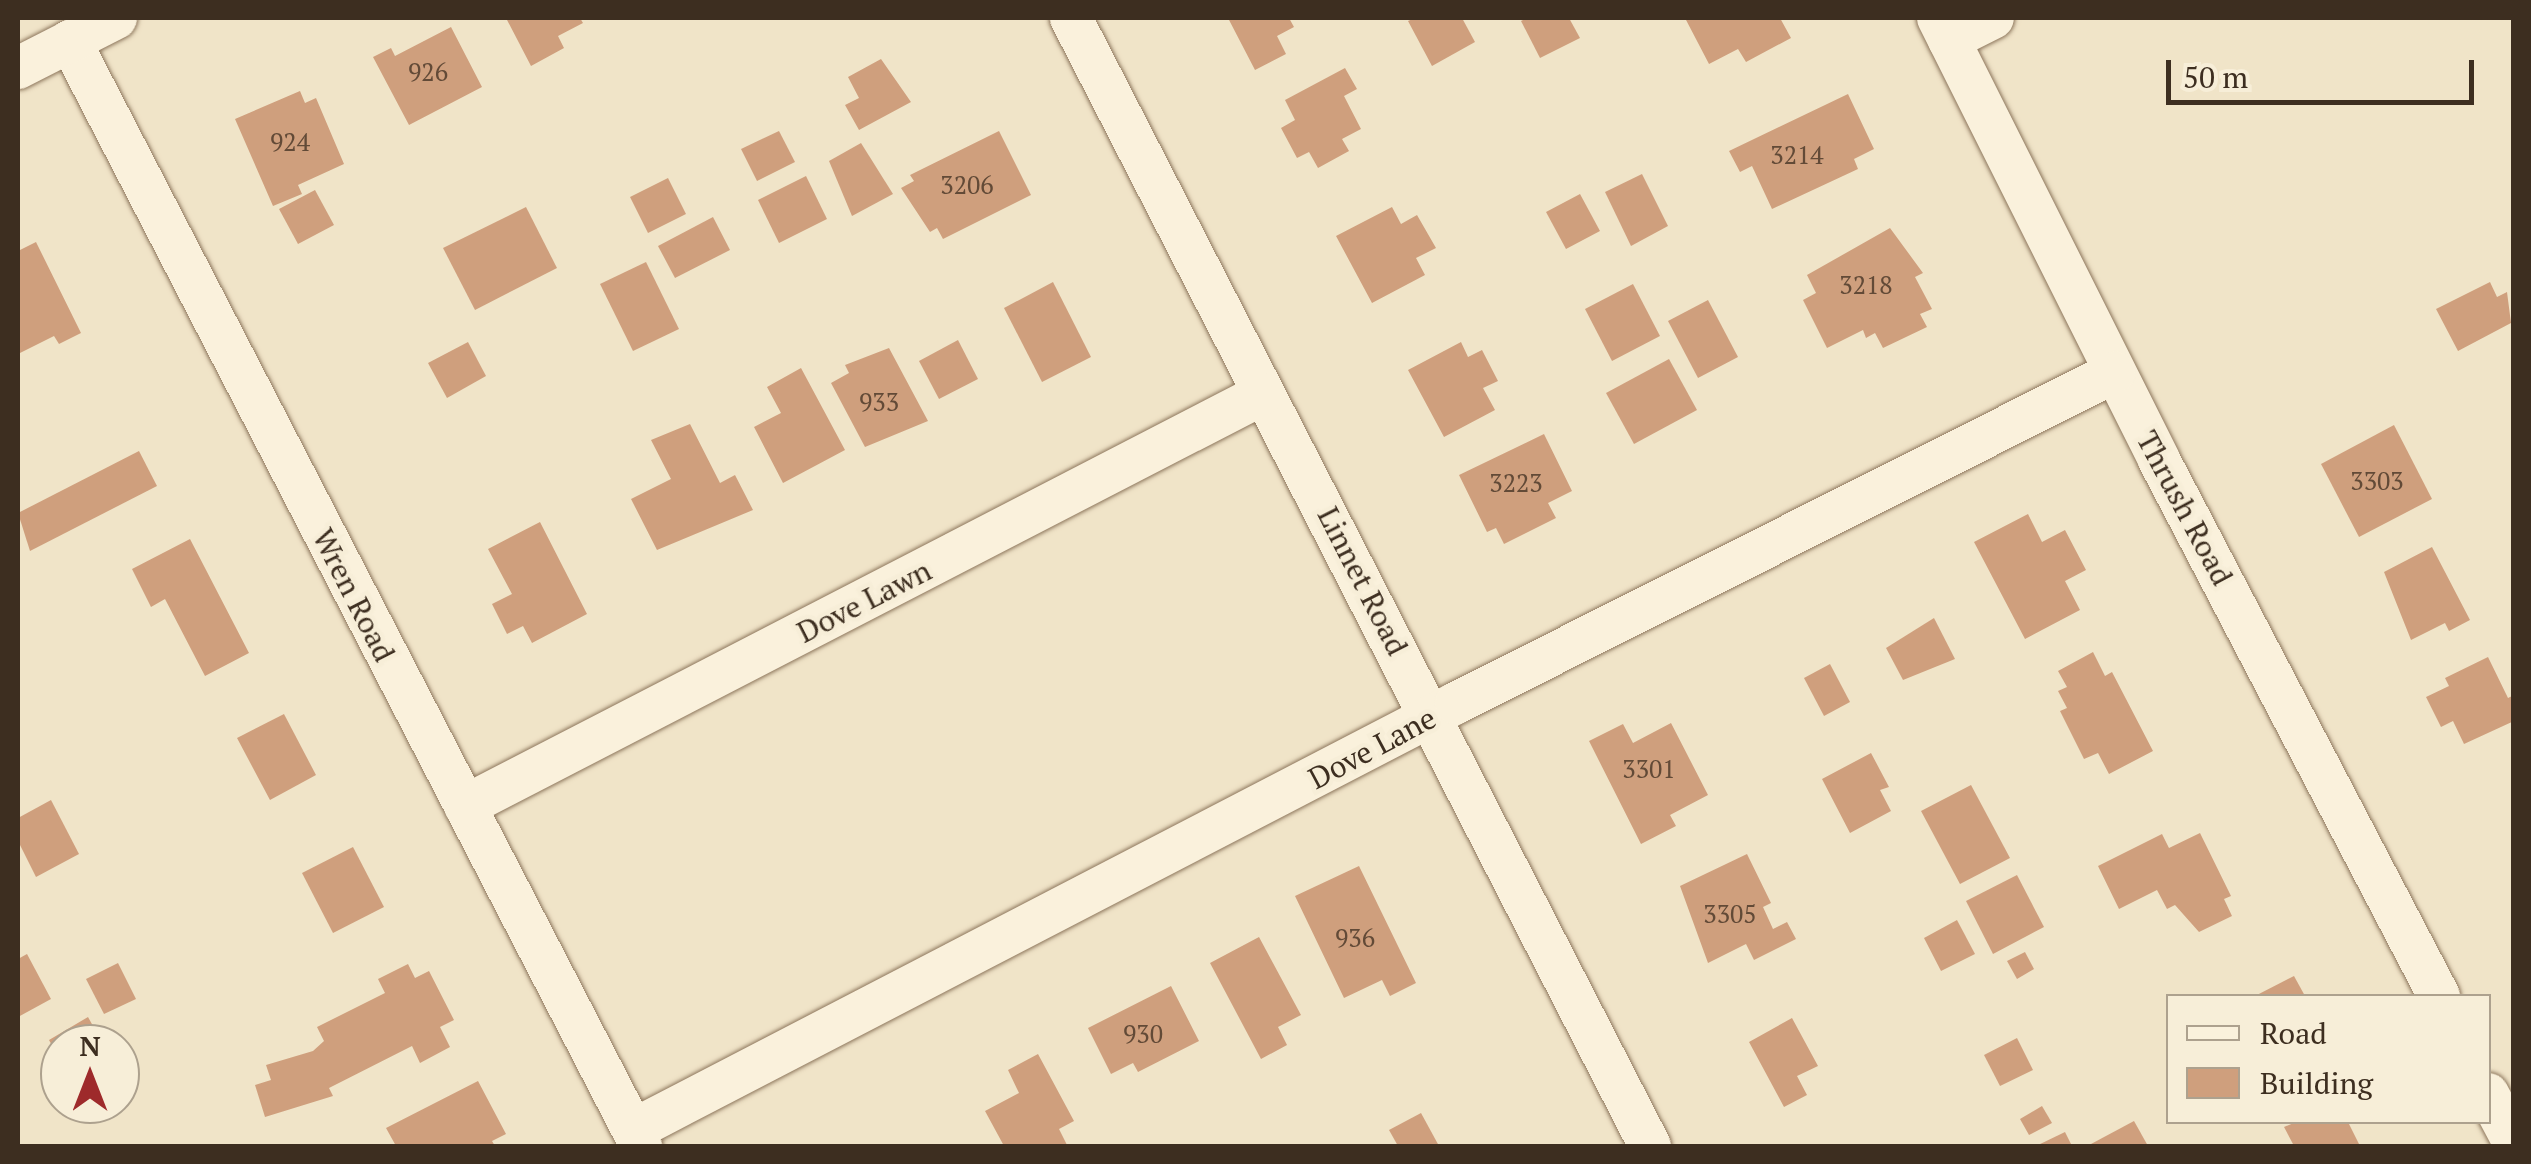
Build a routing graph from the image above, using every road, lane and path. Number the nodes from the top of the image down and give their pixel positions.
1 (116, 18) edge
2 (1071, 18) edge
3 (1994, 18) edge
4 (1944, 29) edge
5 (70, 41) junction
6 (18, 68) edge
7 (2115, 372) junction
8 (1263, 394) junction
9 (1431, 716) junction
10 (465, 806) junction
11 (2437, 994) edge
12 (2491, 1100) edge
13 (637, 1138) edge
14 (2514, 1143) edge
15 (1650, 1146) edge

1 - 5 street
2 - 8 street, Linnet Road
3 - 4 street
4 - 7 street, Thrush Road
5 - 6 street
5 - 10 street, Wren Road
7 - 9 street, Dove Lane
7 - 11 street, Thrush Road
8 - 9 street, Linnet Road
8 - 10 street, Dove Lawn
9 - 13 street, Dove Lane
9 - 15 street, Linnet Road
10 - 13 street, Wren Road
12 - 14 street

